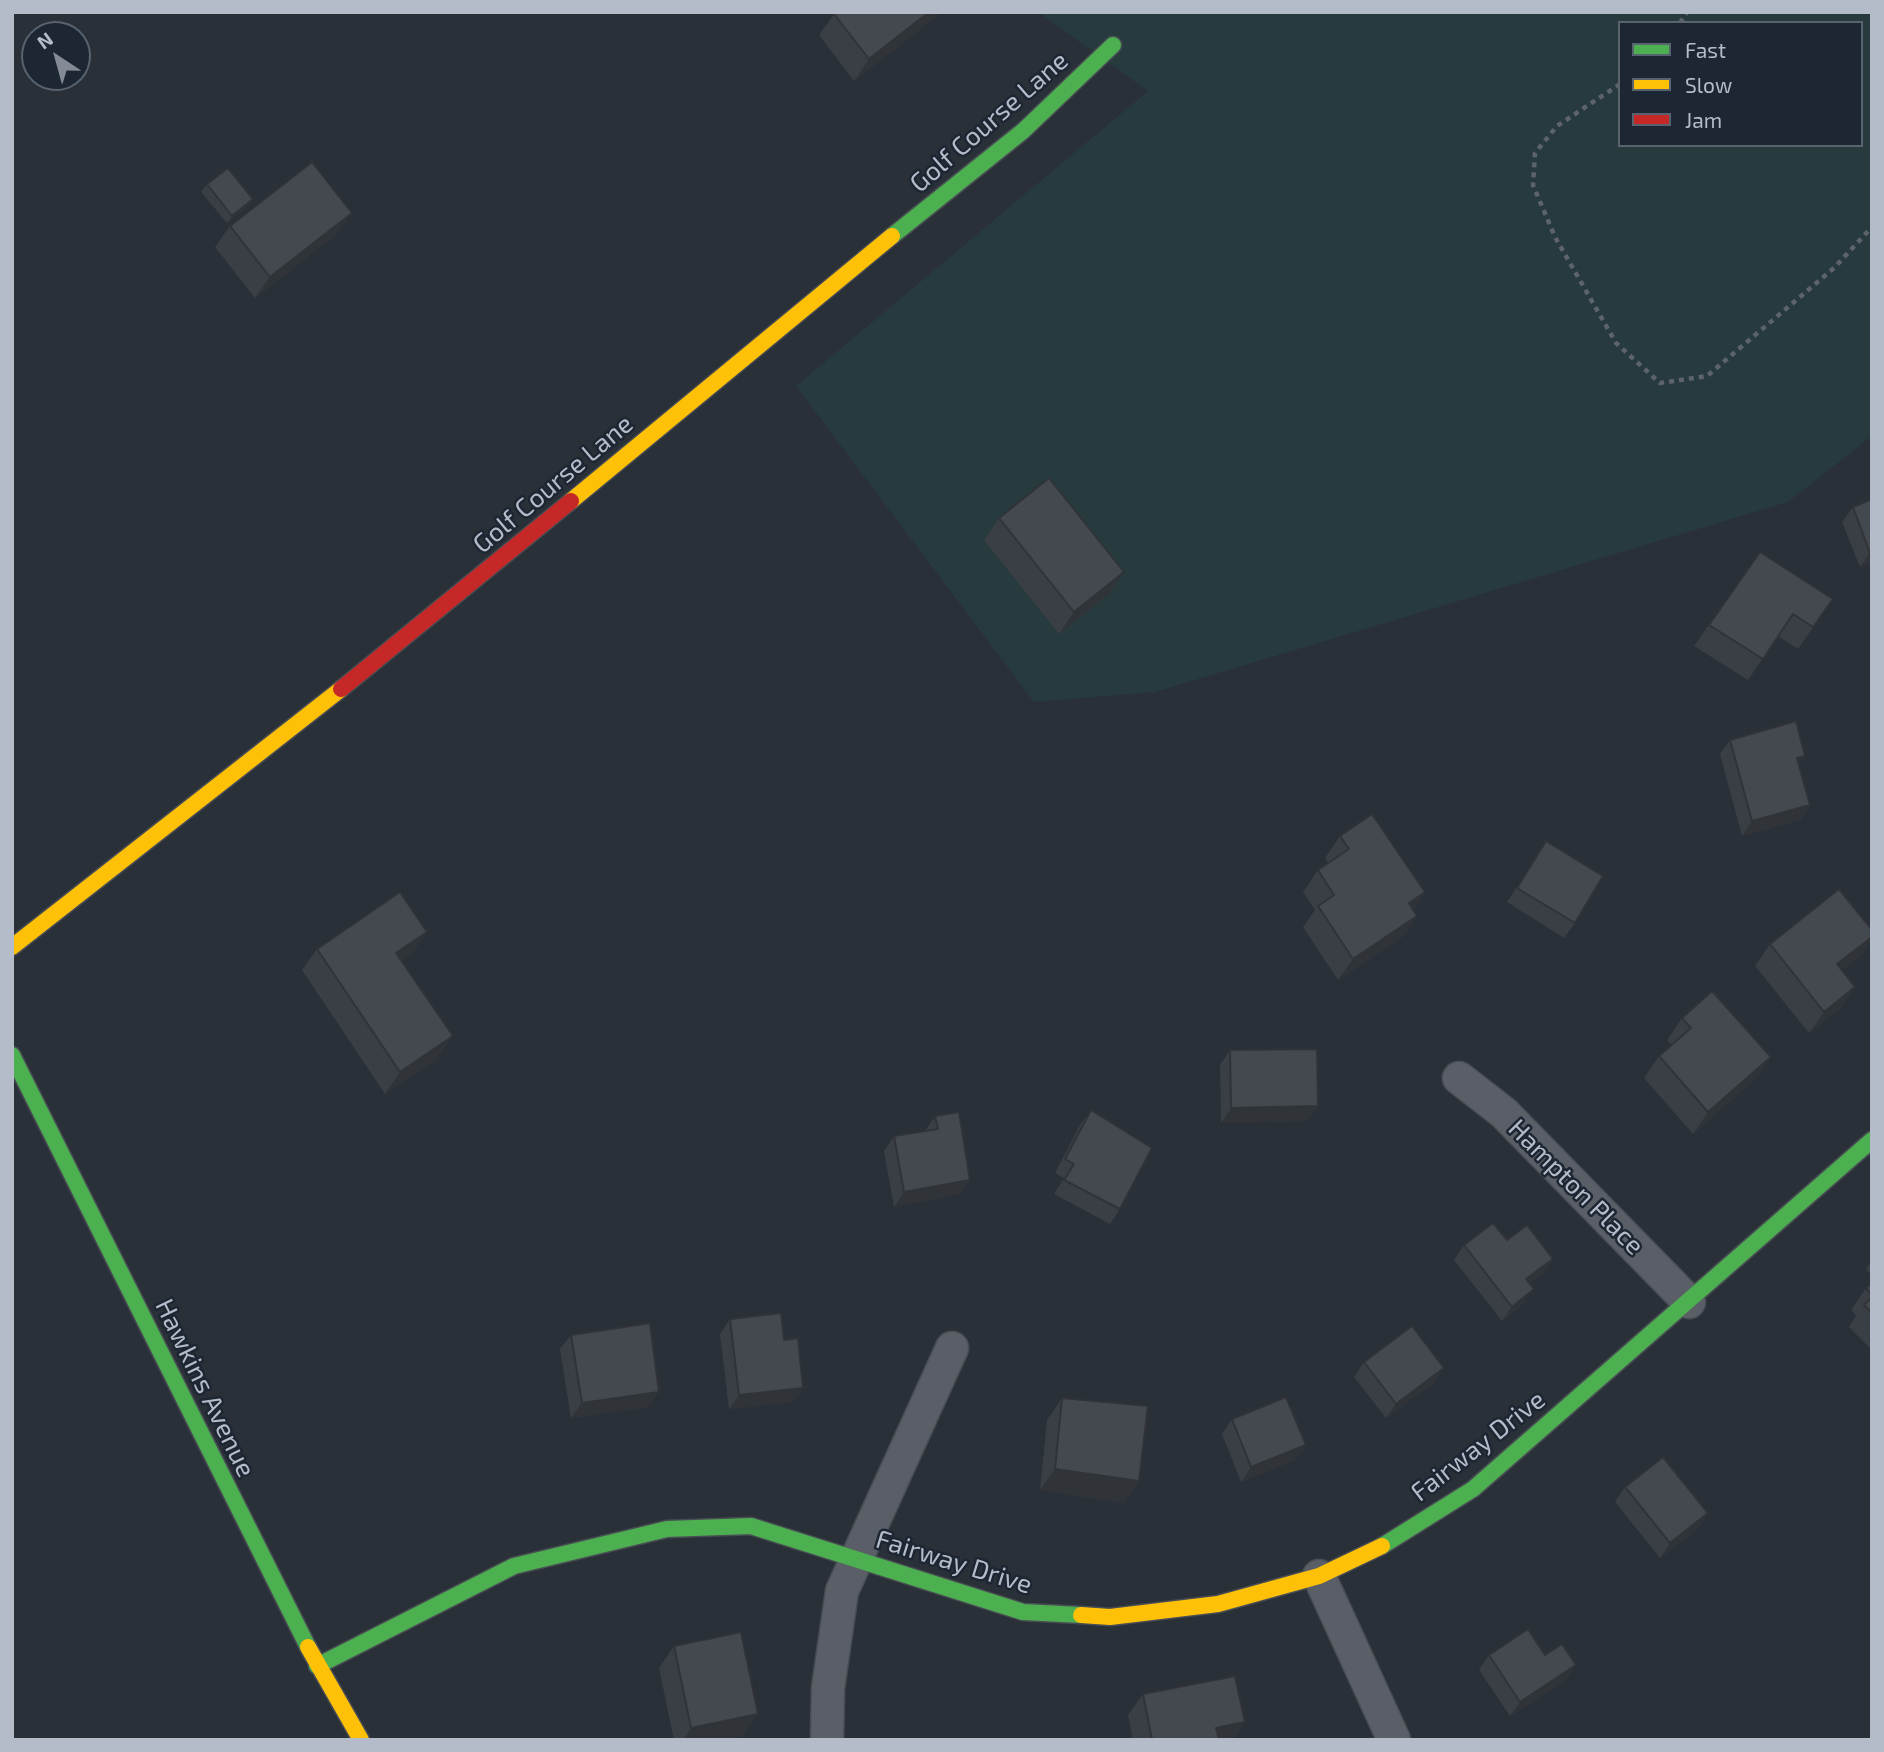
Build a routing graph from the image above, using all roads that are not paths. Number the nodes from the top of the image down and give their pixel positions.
1 (1113, 44) dead end
2 (12, 947) edge
3 (12, 1055) edge
4 (1459, 1078) dead end
5 (1872, 1140) edge
6 (1689, 1302) junction
7 (952, 1348) dead end
8 (857, 1558) junction
9 (1319, 1576) junction
10 (317, 1666) junction
11 (361, 1740) edge
12 (827, 1740) edge
13 (1394, 1740) edge

1 - 2 street, Golf Course Lane
3 - 10 street, Hawkins Avenue
4 - 6 street, Hampton Place
5 - 6 street, Fairway Drive
6 - 9 street, Fairway Drive
7 - 8 street
8 - 9 street, Fairway Drive
8 - 10 street, Fairway Drive
8 - 12 street
9 - 13 street
10 - 11 street, Hawkins Avenue

